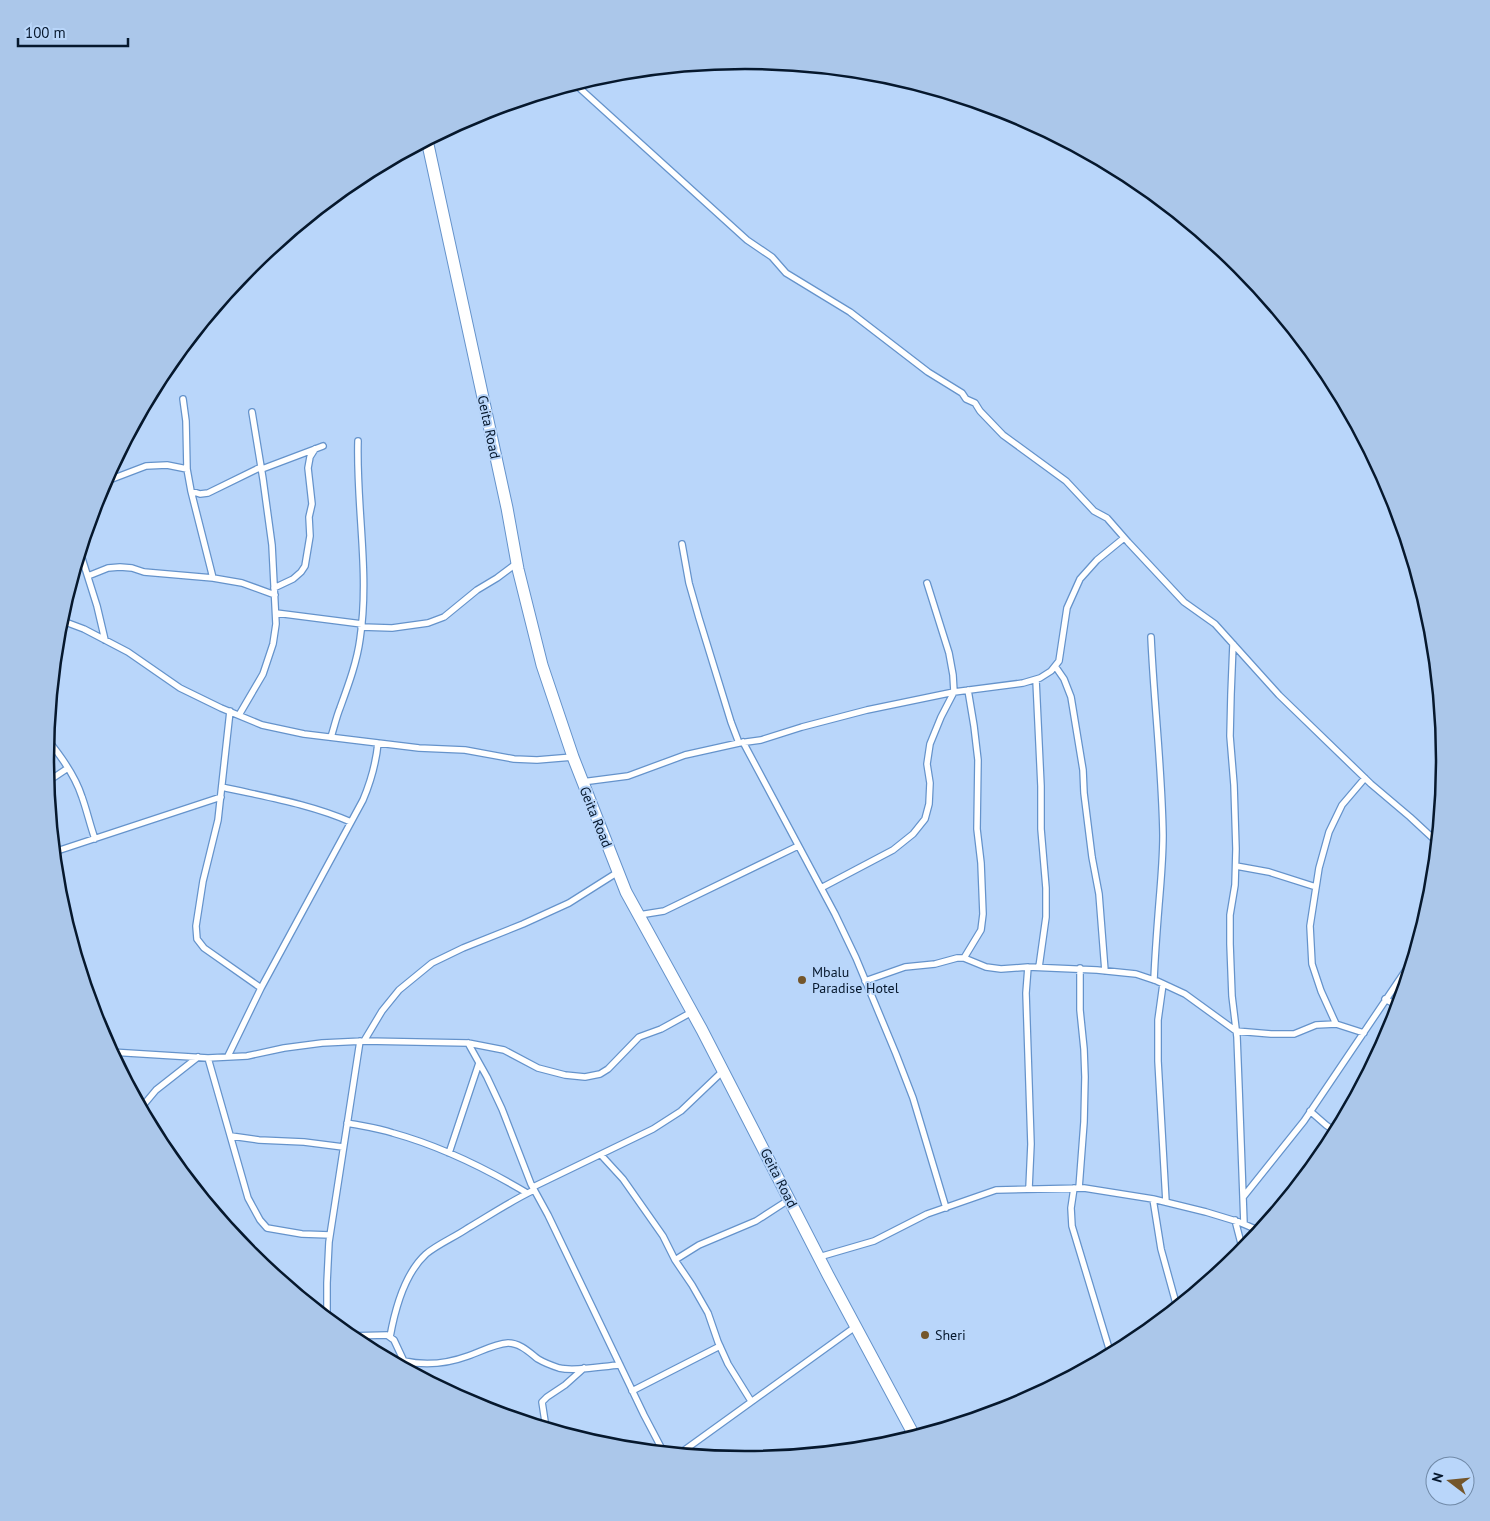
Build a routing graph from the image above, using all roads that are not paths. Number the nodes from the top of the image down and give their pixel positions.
1 (581, 90) edge
2 (428, 147) edge
3 (183, 399) dead end
4 (252, 412) dead end
5 (358, 441) dead end
6 (322, 446) dead end
7 (315, 449) junction
8 (262, 468) junction
9 (188, 469) junction
10 (114, 478) edge
11 (191, 491) junction
12 (1124, 538) junction
13 (682, 544) dead end
14 (83, 561) edge
15 (517, 563) junction
16 (88, 576) junction
17 (213, 578) junction
18 (927, 583) dead end
19 (275, 592) junction
20 (276, 613) junction
21 (68, 623) edge
22 (361, 625) junction
23 (1151, 637) dead end
24 (105, 640) junction
25 (1233, 644) junction
26 (1055, 666) junction
27 (1036, 680) junction
28 (968, 690) junction
29 (954, 692) junction
30 (230, 711) junction
31 (239, 715) junction
32 (331, 737) junction
33 (378, 743) junction
34 (741, 743) junction
35 (54, 749) edge
36 (573, 757) junction
37 (68, 768) junction
38 (54, 777) edge
39 (1365, 778) junction
40 (582, 782) junction
41 (222, 787) junction
42 (221, 797) junction
43 (351, 822) junction
44 (1432, 837) edge
45 (95, 839) junction
46 (798, 846) junction
47 (60, 850) edge
48 (1236, 866) junction
49 (618, 872) junction
50 (1316, 887) junction
51 (821, 888) junction
52 (639, 915) junction
53 (964, 958) junction
54 (1028, 967) junction
55 (1039, 967) junction
56 (1080, 968) junction
57 (1105, 970) junction
58 (1403, 974) edge
59 (1154, 980) junction
60 (865, 981) junction
61 (1163, 984) junction
62 (262, 988) junction
63 (1385, 999) junction
64 (1392, 1003) edge
65 (692, 1012) junction
66 (1336, 1024) junction
67 (1236, 1031) junction
68 (1364, 1033) junction
69 (362, 1041) junction
70 (468, 1043) junction
71 (119, 1052) edge
72 (228, 1056) junction
73 (198, 1057) junction
74 (208, 1058) junction
75 (479, 1063) junction
76 (723, 1071) junction
77 (145, 1104) edge
78 (1310, 1112) junction
79 (347, 1124) junction
80 (1330, 1128) edge
81 (231, 1136) junction
82 (343, 1147) junction
83 (449, 1154) junction
84 (601, 1155) junction
85 (534, 1188) junction
86 (1028, 1188) junction
87 (1076, 1188) junction
88 (527, 1193) junction
89 (1244, 1196) junction
90 (790, 1199) junction
91 (1153, 1199) junction
92 (1166, 1202) junction
93 (946, 1208) junction
94 (1235, 1220) junction
95 (1244, 1224) junction
96 (1254, 1228) edge
97 (330, 1236) junction
98 (1241, 1242) edge
99 (819, 1257) junction
100 (676, 1260) junction
101 (1175, 1301) edge
102 (327, 1311) edge
103 (856, 1327) junction
104 (362, 1336) edge
105 (390, 1337) junction
106 (720, 1346) junction
107 (1109, 1348) edge
108 (404, 1361) joint
109 (620, 1365) junction
110 (585, 1368) junction
111 (632, 1391) junction
112 (751, 1401) junction
113 (545, 1422) edge
114 (912, 1431) edge
115 (661, 1447) edge
116 (686, 1449) edge

1 - 12 street
2 - 15 highway, Geita Road
3 - 9 street
4 - 8 street
5 - 22 street
6 - 7 street
7 - 8 street
7 - 19 street
8 - 11 street
8 - 19 street
9 - 10 street
9 - 11 street
11 - 17 street
12 - 25 street
12 - 26 street
13 - 34 street
14 - 16 street
15 - 22 street
15 - 36 highway, Geita Road
16 - 17 street
16 - 24 street
17 - 19 street
18 - 29 street
19 - 20 street
20 - 22 street
20 - 31 street
21 - 24 street
22 - 32 street
23 - 59 street
24 - 30 street
25 - 39 street
25 - 48 street
26 - 27 street
26 - 57 street
27 - 28 street
27 - 55 street
28 - 29 street
28 - 53 street
29 - 34 street
29 - 51 street
30 - 31 street
30 - 41 street
31 - 32 street
32 - 33 street
33 - 36 street
33 - 43 street
34 - 40 street
34 - 46 street
35 - 37 street
36 - 40 highway, Geita Road
37 - 38 street
37 - 45 street
39 - 44 street
39 - 50 street
40 - 49 highway, Geita Road
41 - 42 street
41 - 43 street
42 - 45 street
42 - 62 street
43 - 62 street
45 - 47 street
46 - 51 street
46 - 52 street
48 - 50 street
48 - 67 street
49 - 52 highway, Geita Road
49 - 69 street
50 - 66 street
51 - 60 street
52 - 65 highway, Geita Road
53 - 54 street
53 - 60 street
54 - 55 street
54 - 86 street
55 - 56 street
56 - 57 street
56 - 87 street
57 - 59 street
58 - 63 street
59 - 61 street
60 - 93 street
61 - 67 street
61 - 92 street
62 - 72 street
63 - 64 street
63 - 68 street
65 - 70 street
65 - 76 highway, Geita Road
66 - 67 street
66 - 68 street
67 - 89 street
68 - 78 street
69 - 70 street
69 - 72 street
69 - 79 street
70 - 75 street
71 - 73 street
72 - 74 street
73 - 74 street
73 - 77 street
74 - 81 street
75 - 83 street
75 - 85 street
76 - 84 street
76 - 90 highway, Geita Road
78 - 80 street
78 - 89 street
79 - 82 street
79 - 83 street
81 - 82 street
81 - 97 street
82 - 97 street
83 - 88 street
84 - 85 street
84 - 100 street
85 - 88 street
85 - 109 street
86 - 87 street
86 - 93 street
87 - 91 street
87 - 107 street
88 - 105 street
89 - 95 street
90 - 99 highway, Geita Road
90 - 100 street
91 - 92 street
91 - 101 street
92 - 94 street
93 - 99 street
94 - 95 street
94 - 98 street
95 - 96 street
97 - 102 street
99 - 103 highway, Geita Road
100 - 106 street
103 - 112 street
103 - 114 highway, Geita Road
104 - 105 street
105 - 108 street
106 - 111 street
106 - 112 street
108 - 110 street
109 - 110 street
109 - 111 street
110 - 113 street
111 - 115 street
112 - 116 street

